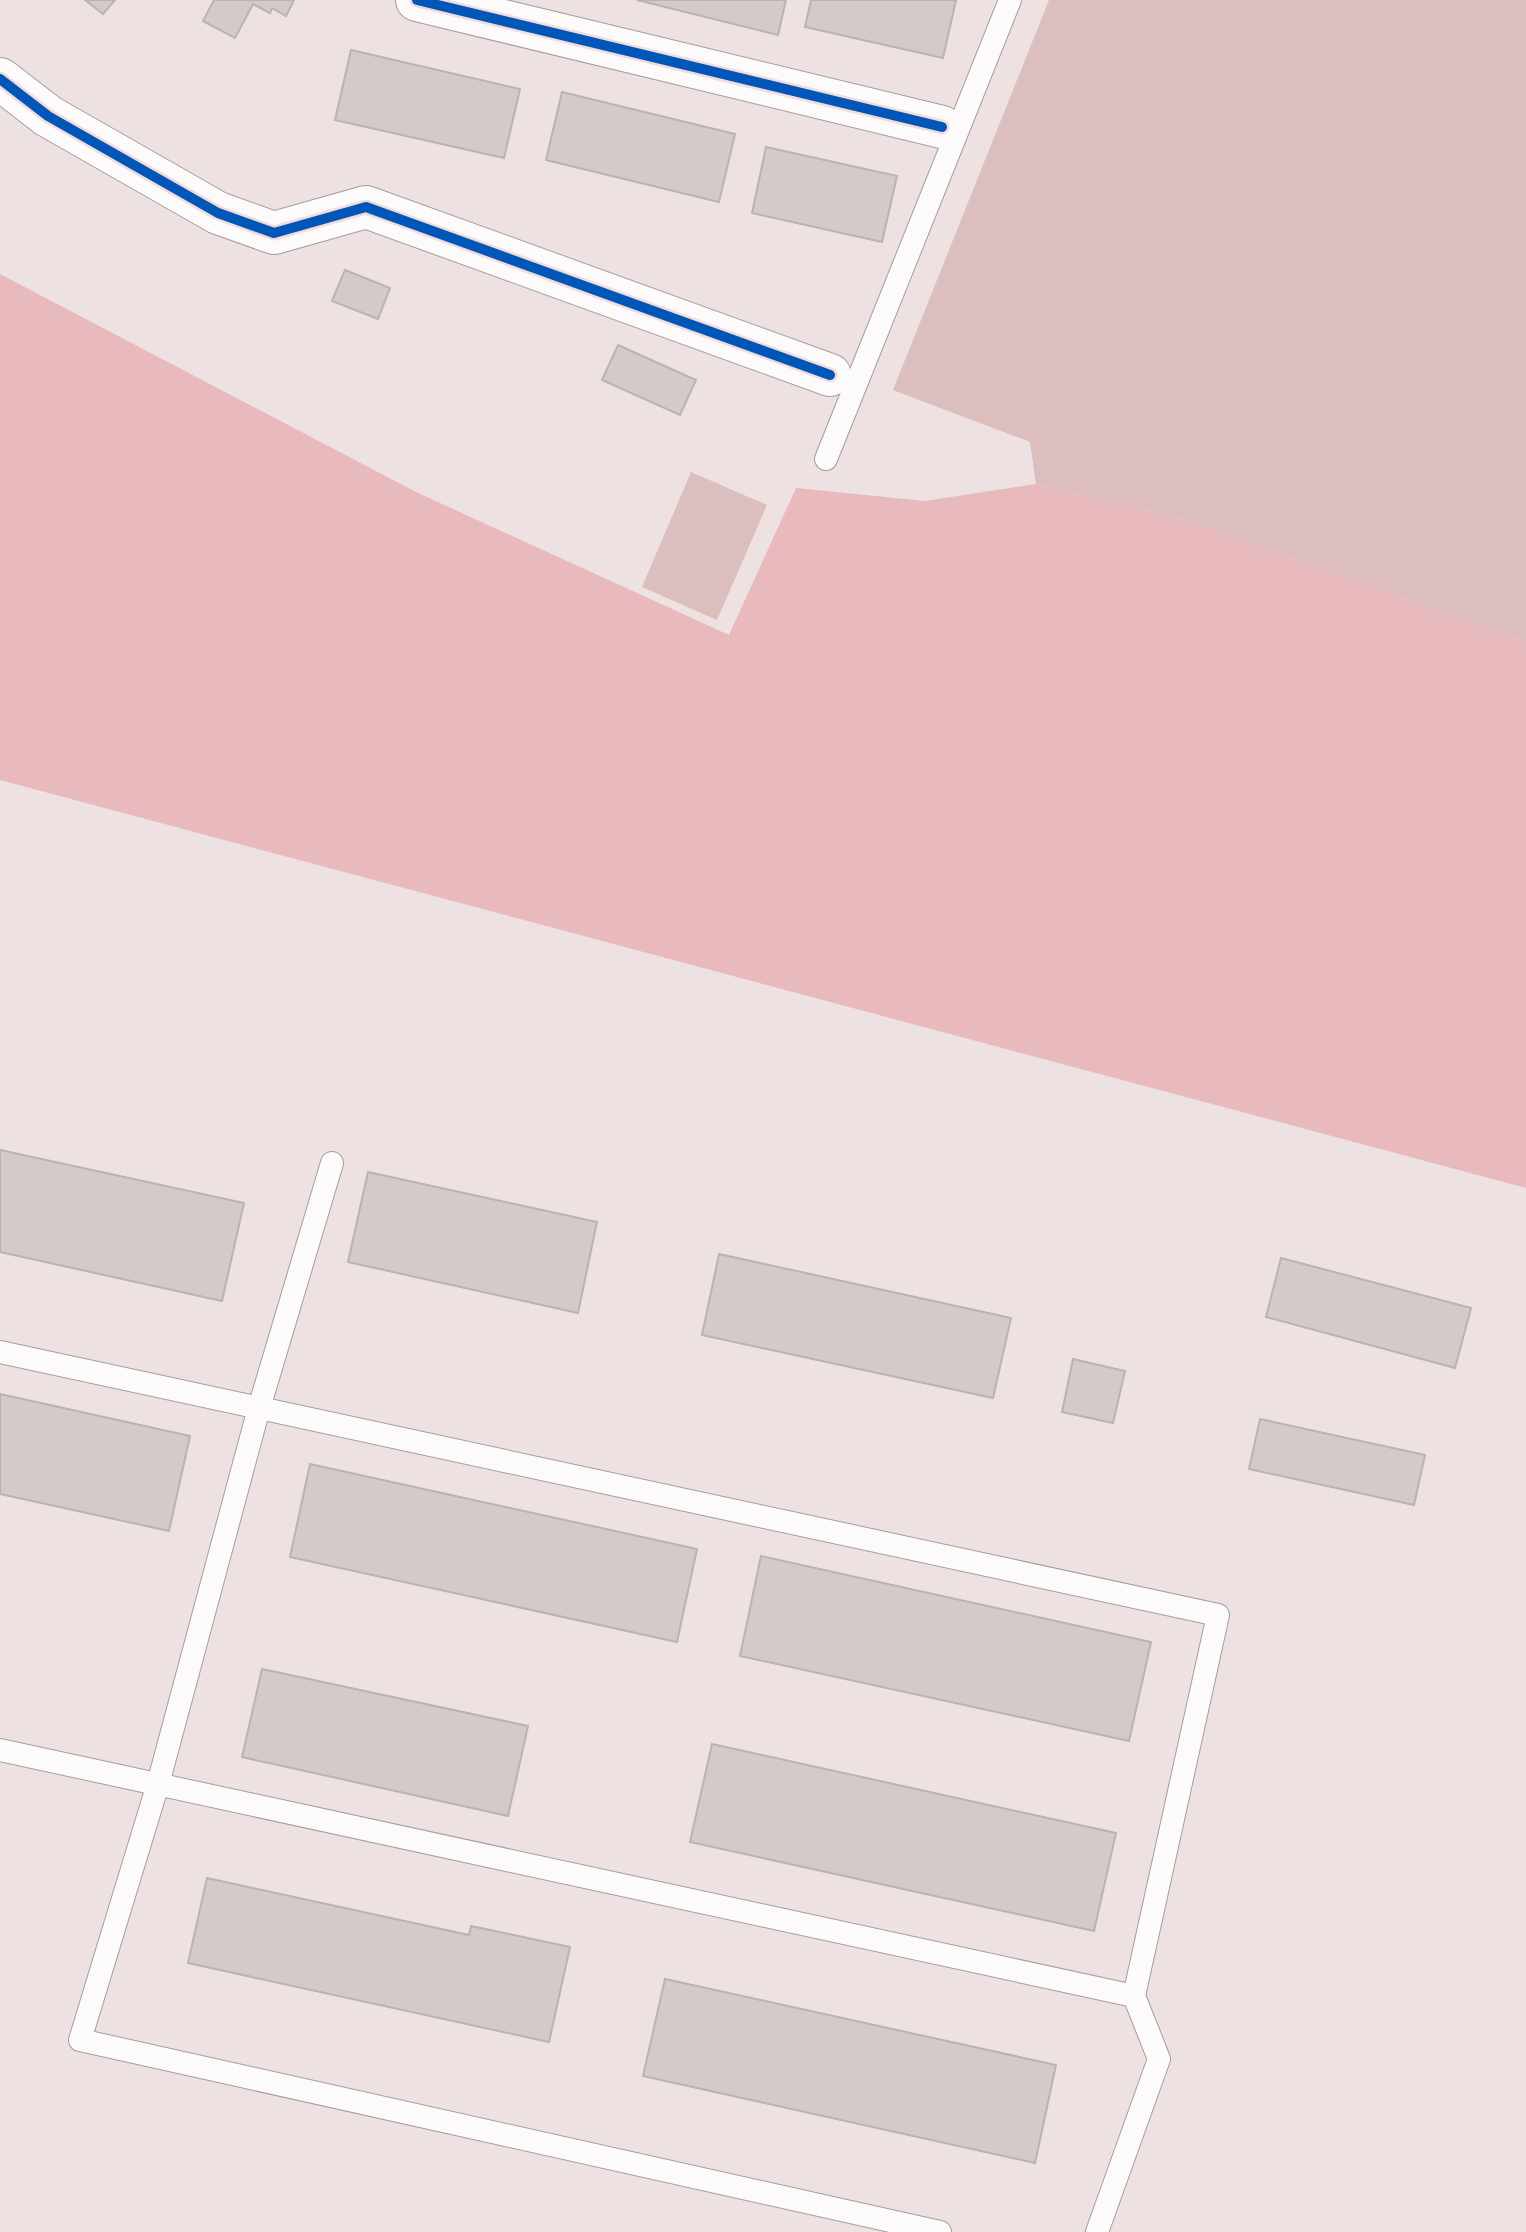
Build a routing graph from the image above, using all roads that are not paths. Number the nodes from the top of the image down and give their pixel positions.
1 (417, 0) edge
2 (1010, 0) edge
3 (0, 79) edge
4 (950, 128) junction
5 (830, 375) dead end
6 (826, 459) dead end
7 (332, 1163) dead end
8 (0, 1352) edge
9 (259, 1408) junction
10 (0, 1750) edge
11 (158, 1784) junction
12 (1134, 1996) junction
13 (940, 2232) edge
14 (1097, 2232) edge

1 - 4 street
2 - 4 lane
3 - 5 street
4 - 6 lane
7 - 9 lane
8 - 9 lane
9 - 11 lane
9 - 12 lane
10 - 11 lane
11 - 12 lane
11 - 13 lane
12 - 14 lane

